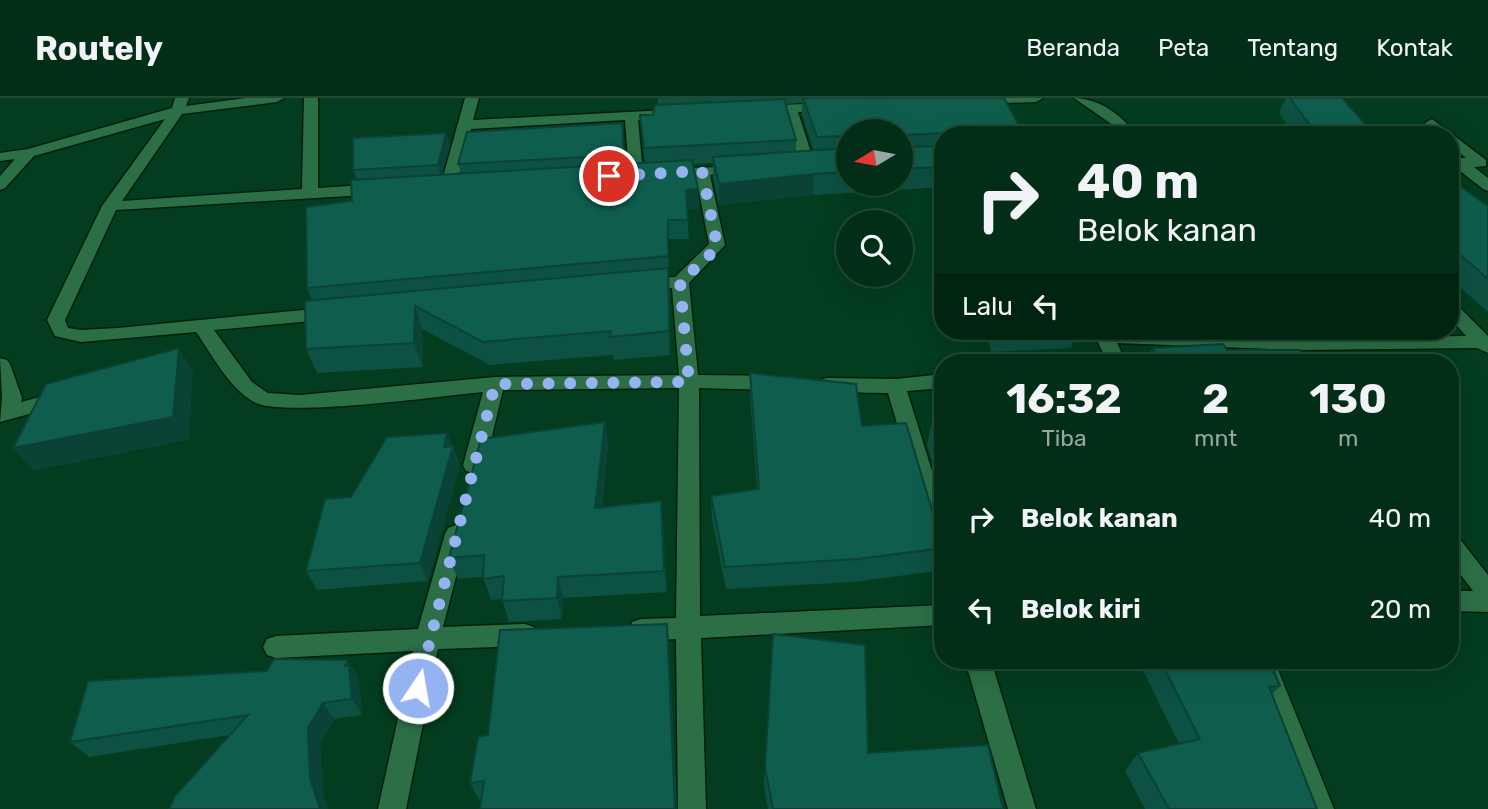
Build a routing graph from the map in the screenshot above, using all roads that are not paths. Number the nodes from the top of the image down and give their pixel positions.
1 (277, 98) edge
2 (311, 98) edge
3 (472, 98) edge
4 (1036, 98) edge
5 (1080, 98) edge
6 (963, 100) edge
7 (180, 105) edge
8 (843, 106) edge
9 (790, 109) junction
10 (748, 111) edge
11 (679, 114) edge
12 (631, 116) junction
13 (1432, 123) dead end
14 (465, 125) junction
15 (1123, 126) edge
16 (1436, 126) edge
17 (1459, 144) edge
18 (29, 153) junction
19 (0, 157) edge
20 (1459, 162) edge
21 (1485, 163) edge
22 (808, 165) edge
23 (1459, 165) edge
24 (755, 168) edge
25 (702, 171) junction
26 (449, 184) edge
27 (0, 185) edge
28 (1488, 186) edge
29 (398, 188) edge
30 (310, 194) junction
31 (110, 206) junction
32 (680, 282) junction
33 (627, 285) edge
34 (352, 312) edge
35 (1459, 317) edge
36 (201, 326) junction
37 (1293, 340) edge
38 (1375, 340) edge
39 (1486, 344) edge
40 (1304, 354) edge
41 (0, 364) edge
42 (689, 382) junction
43 (934, 382) edge
44 (495, 384) junction
45 (896, 386) junction
46 (88, 391) edge
47 (4, 414) edge
48 (468, 490) edge
49 (934, 512) edge
50 (461, 517) edge
51 (1459, 555) edge
52 (1488, 593) edge
53 (1459, 601) edge
54 (1488, 602) edge
55 (934, 615) edge
56 (688, 628) junction
57 (620, 631) edge
58 (551, 634) edge
59 (428, 639) junction
60 (276, 647) dead end
61 (981, 669) edge
62 (1265, 669) edge
63 (392, 809) edge
64 (692, 809) edge
65 (1021, 809) edge
66 (1320, 809) edge

1 - 7 street
2 - 30 street
3 - 14 street
4 - 6 street
5 - 15 street
7 - 18 street
7 - 31 street
8 - 9 street
9 - 10 street
9 - 22 street
11 - 12 street
12 - 14 street
12 - 25 street
13 - 16 street
14 - 26 street
17 - 21 street
18 - 19 street
18 - 27 street
20 - 21 street
23 - 28 street
24 - 25 street
25 - 32 street
29 - 30 street
30 - 31 street
31 - 36 street
32 - 33 street
32 - 42 street
34 - 36 street
35 - 39 street
36 - 44 street
37 - 40 street
38 - 39 street
41 - 47 street
42 - 44 street
42 - 45 street
42 - 56 street
43 - 45 street
44 - 48 street
45 - 49 street
46 - 47 street
50 - 59 street
51 - 52 street
53 - 54 street
55 - 56 street
56 - 57 street
56 - 64 street
58 - 59 street
59 - 60 street
59 - 63 street
61 - 65 street
62 - 66 street

